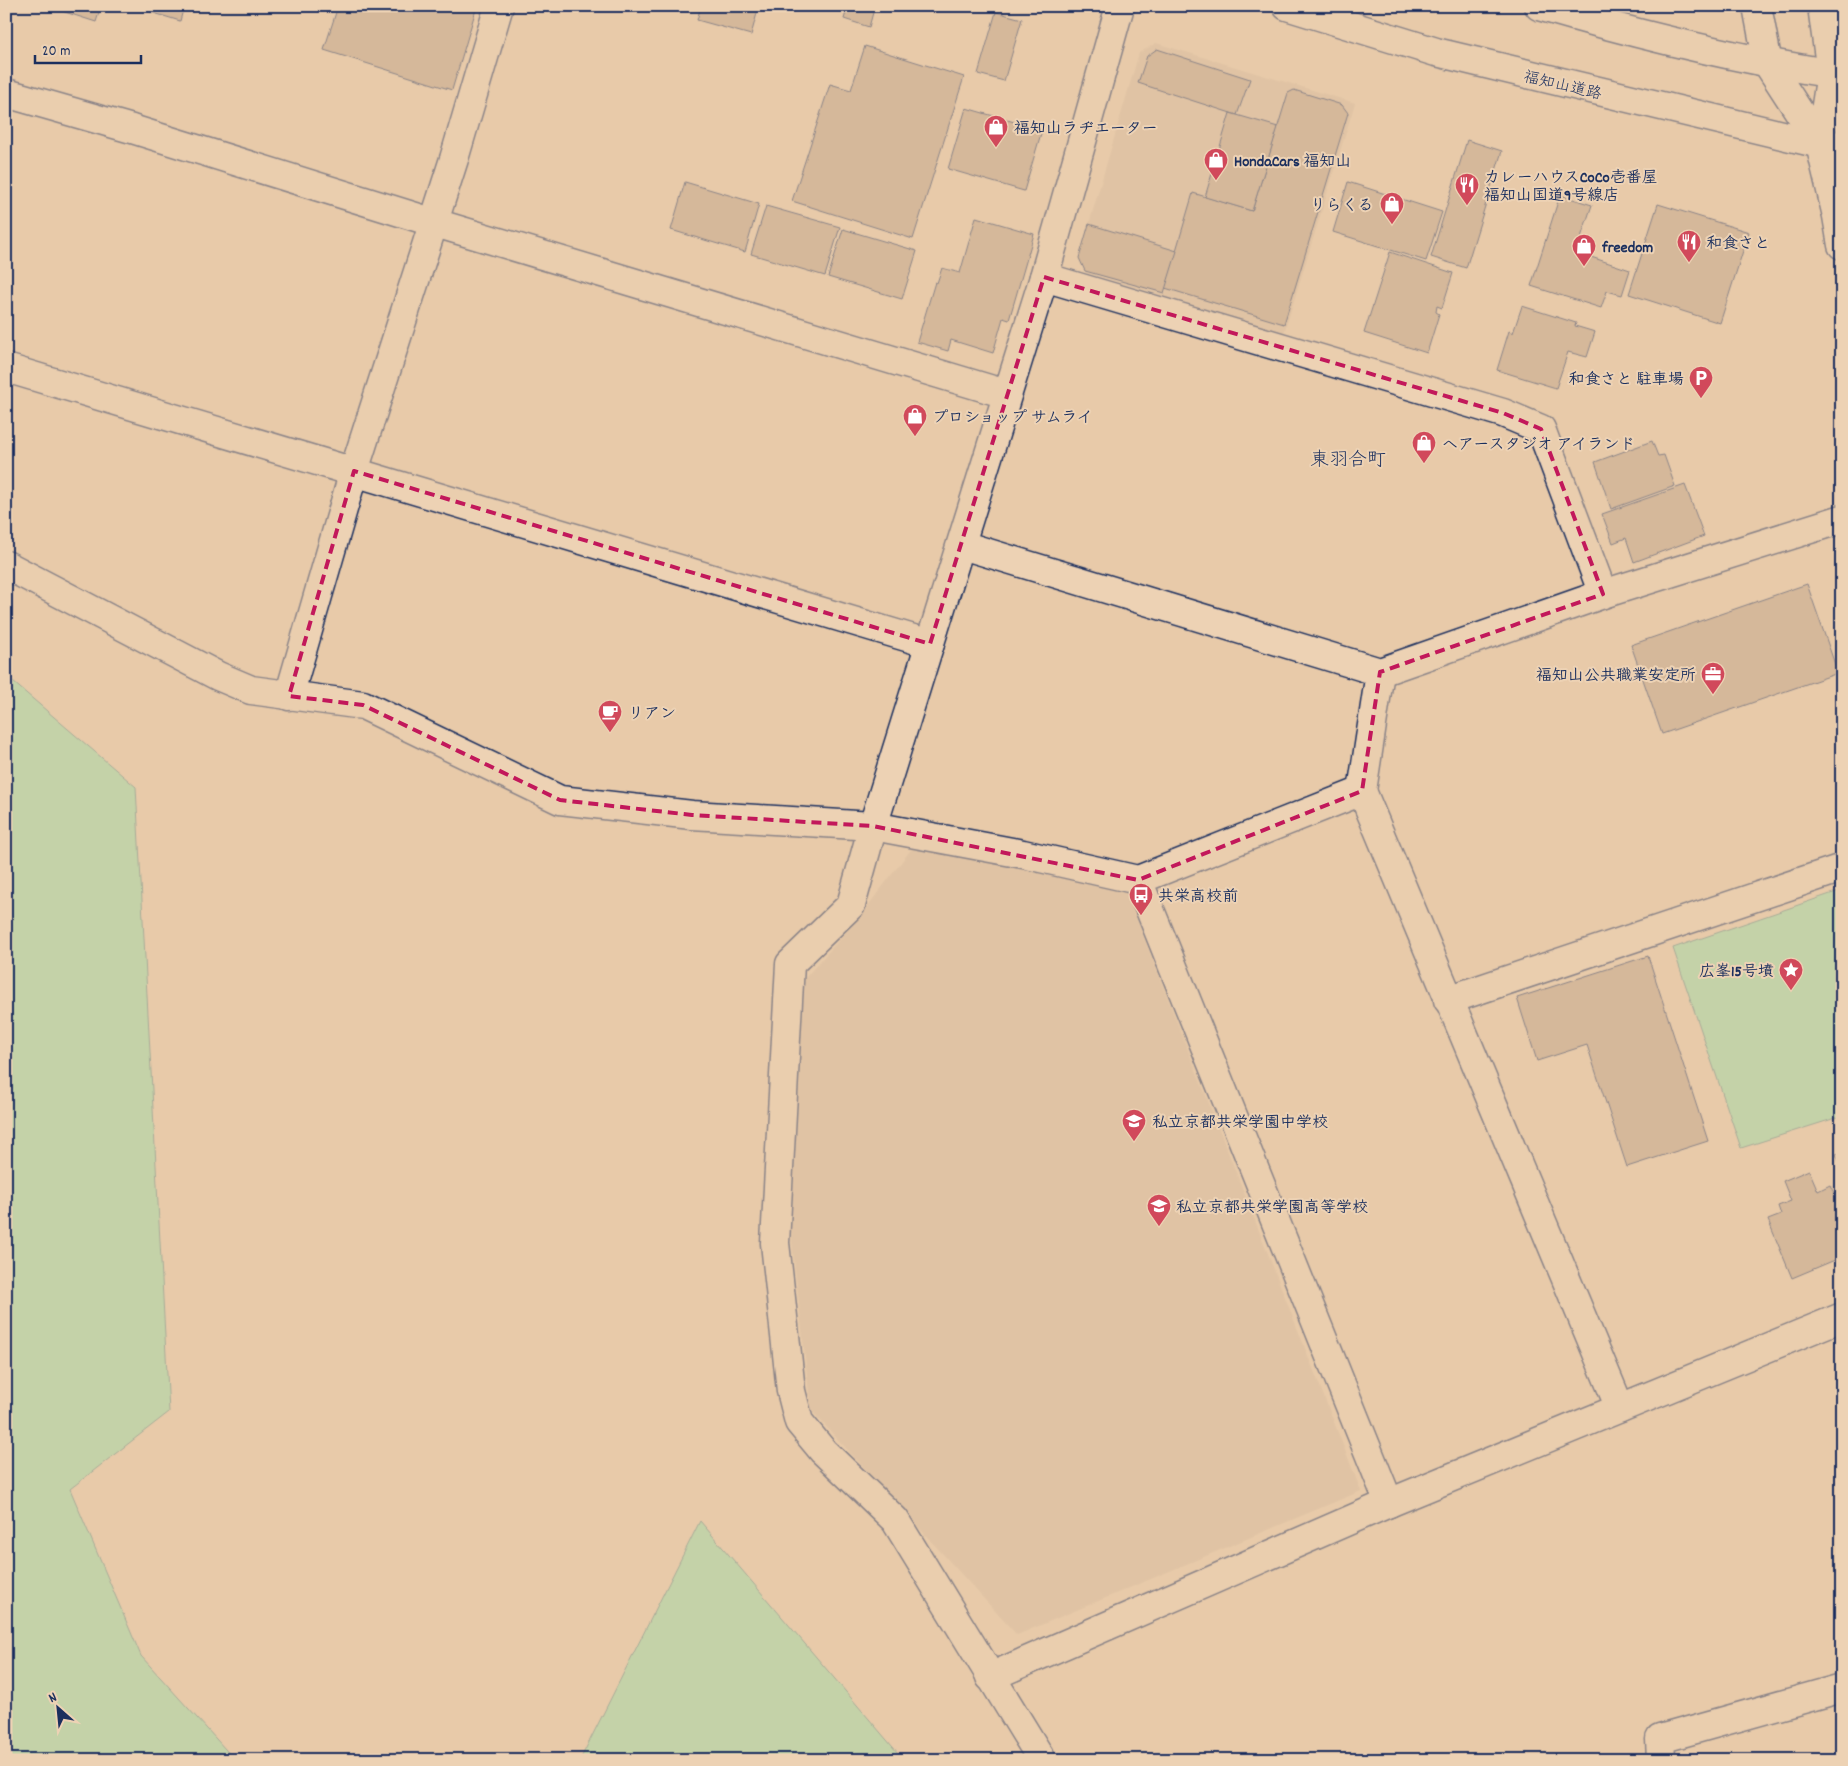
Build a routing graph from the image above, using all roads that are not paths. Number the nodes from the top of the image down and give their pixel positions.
1 (499, 6) edge
2 (1120, 6) edge
3 (1288, 6) edge
4 (1539, 6) edge
5 (1757, 6) edge
6 (1822, 6) edge
7 (1768, 64) junction
8 (1836, 74) edge
9 (6, 93) edge
10 (1831, 145) edge
11 (432, 222) junction
12 (1842, 245) edge
13 (1044, 277) junction
14 (6, 368) edge
15 (1006, 394) junction
16 (354, 471) junction
17 (1842, 519) edge
18 (962, 545) junction
19 (6, 565) edge
20 (1603, 594) junction
21 (930, 644) junction
22 (1380, 672) junction
23 (289, 696) junction
24 (1362, 791) junction
25 (873, 826) junction
26 (1842, 868) edge
27 (1138, 880) junction
28 (1448, 1000) junction
29 (1842, 1317) edge
30 (1620, 1408) junction
31 (1389, 1503) junction
32 (990, 1677) junction
33 (1842, 1688) edge
34 (1042, 1760) edge
35 (1661, 1760) edge

1 - 11 main road
2 - 13 main road
3 - 10 main road, 福知山道路
4 - 7 main road
5 - 7 main road
6 - 8 main road
7 - 8 main road
7 - 10 main road
8 - 10 main road
9 - 11 main road
10 - 12 main road
11 - 15 main road
11 - 16 main road
13 - 15 main road
13 - 20 main road
14 - 16 main road
15 - 18 main road
16 - 21 main road
16 - 23 main road
17 - 20 main road
18 - 21 main road
18 - 22 main road
19 - 23 main road
20 - 22 main road
21 - 25 main road
22 - 24 main road
23 - 25 main road
24 - 27 main road
24 - 28 main road
25 - 27 main road
25 - 32 main road
26 - 28 main road
27 - 31 main road
28 - 30 main road
29 - 30 main road
30 - 31 main road
31 - 32 main road
32 - 34 main road
33 - 35 main road

